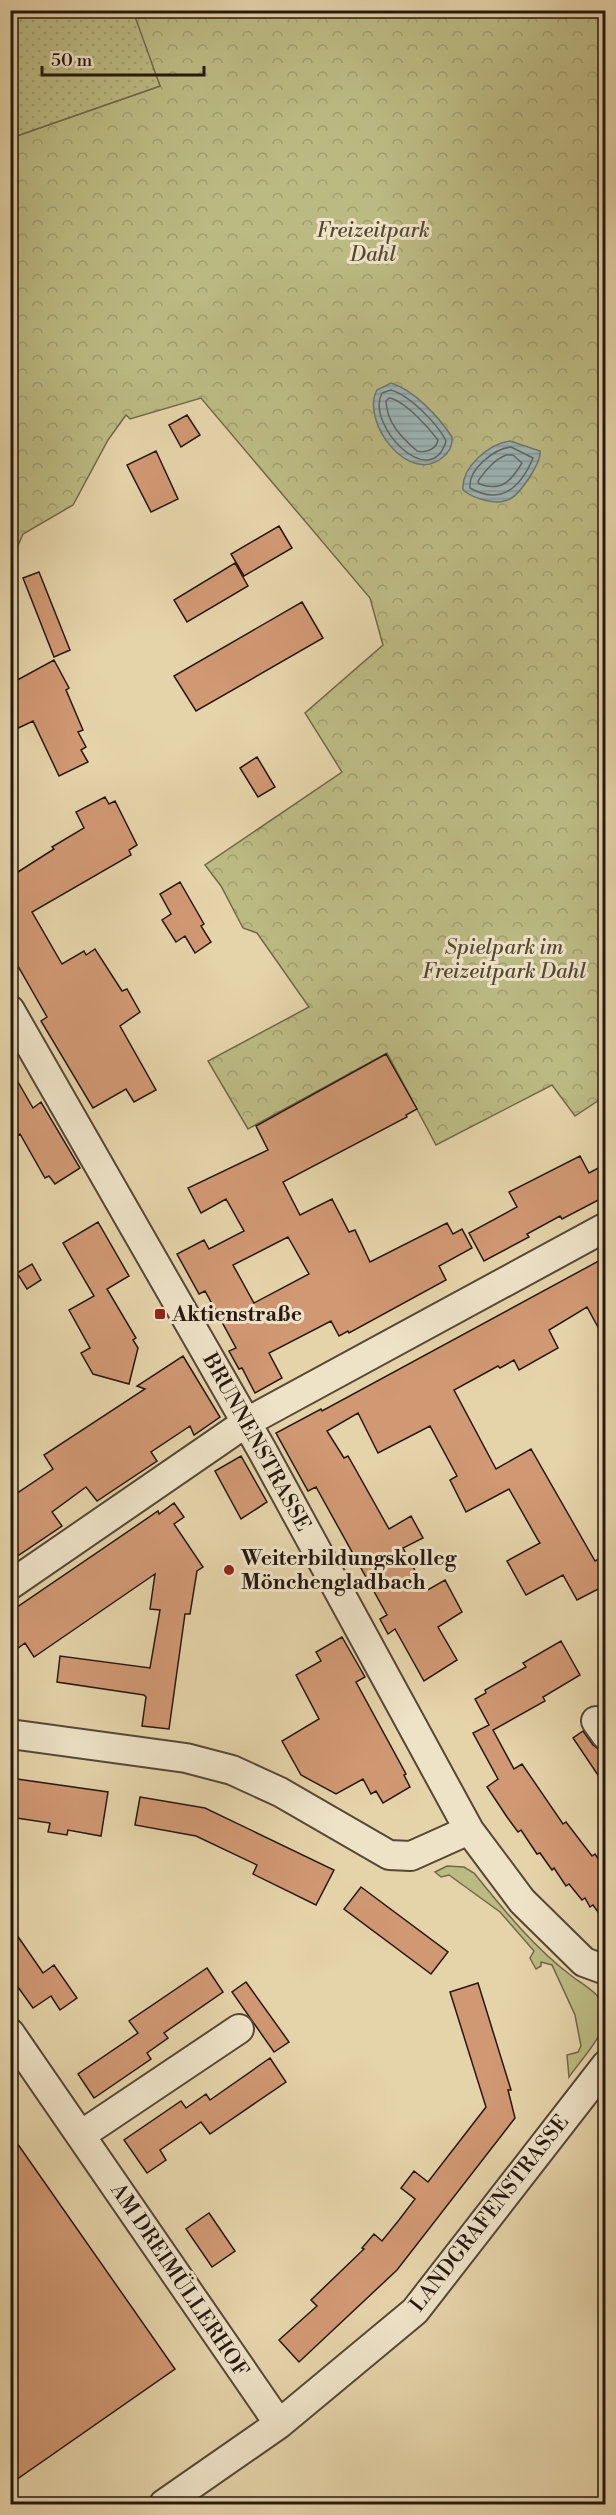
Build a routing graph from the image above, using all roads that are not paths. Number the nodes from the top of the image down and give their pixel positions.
1 (10, 1010) edge
2 (606, 1227) edge
3 (247, 1422) junction
4 (10, 1585) edge
5 (10, 1734) edge
6 (469, 1830) junction
7 (606, 1970) edge
8 (239, 2029) dead end
9 (10, 2033) edge
10 (606, 2065) edge
11 (81, 2135) junction
12 (279, 2424) junction
13 (164, 2505) edge

1 - 3 street, BRUNNENSTRASSE
2 - 3 street
3 - 4 street
3 - 6 street, BRUNNENSTRASSE
5 - 6 street
6 - 7 street, BRUNNENSTRASSE
8 - 11 street
9 - 11 street, AM DREIMÜLLERHOF
10 - 12 street, LANDGRAFENSTRASSE
11 - 12 street, AM DREIMÜLLERHOF
12 - 13 street, LANDGRAFENSTRASSE

